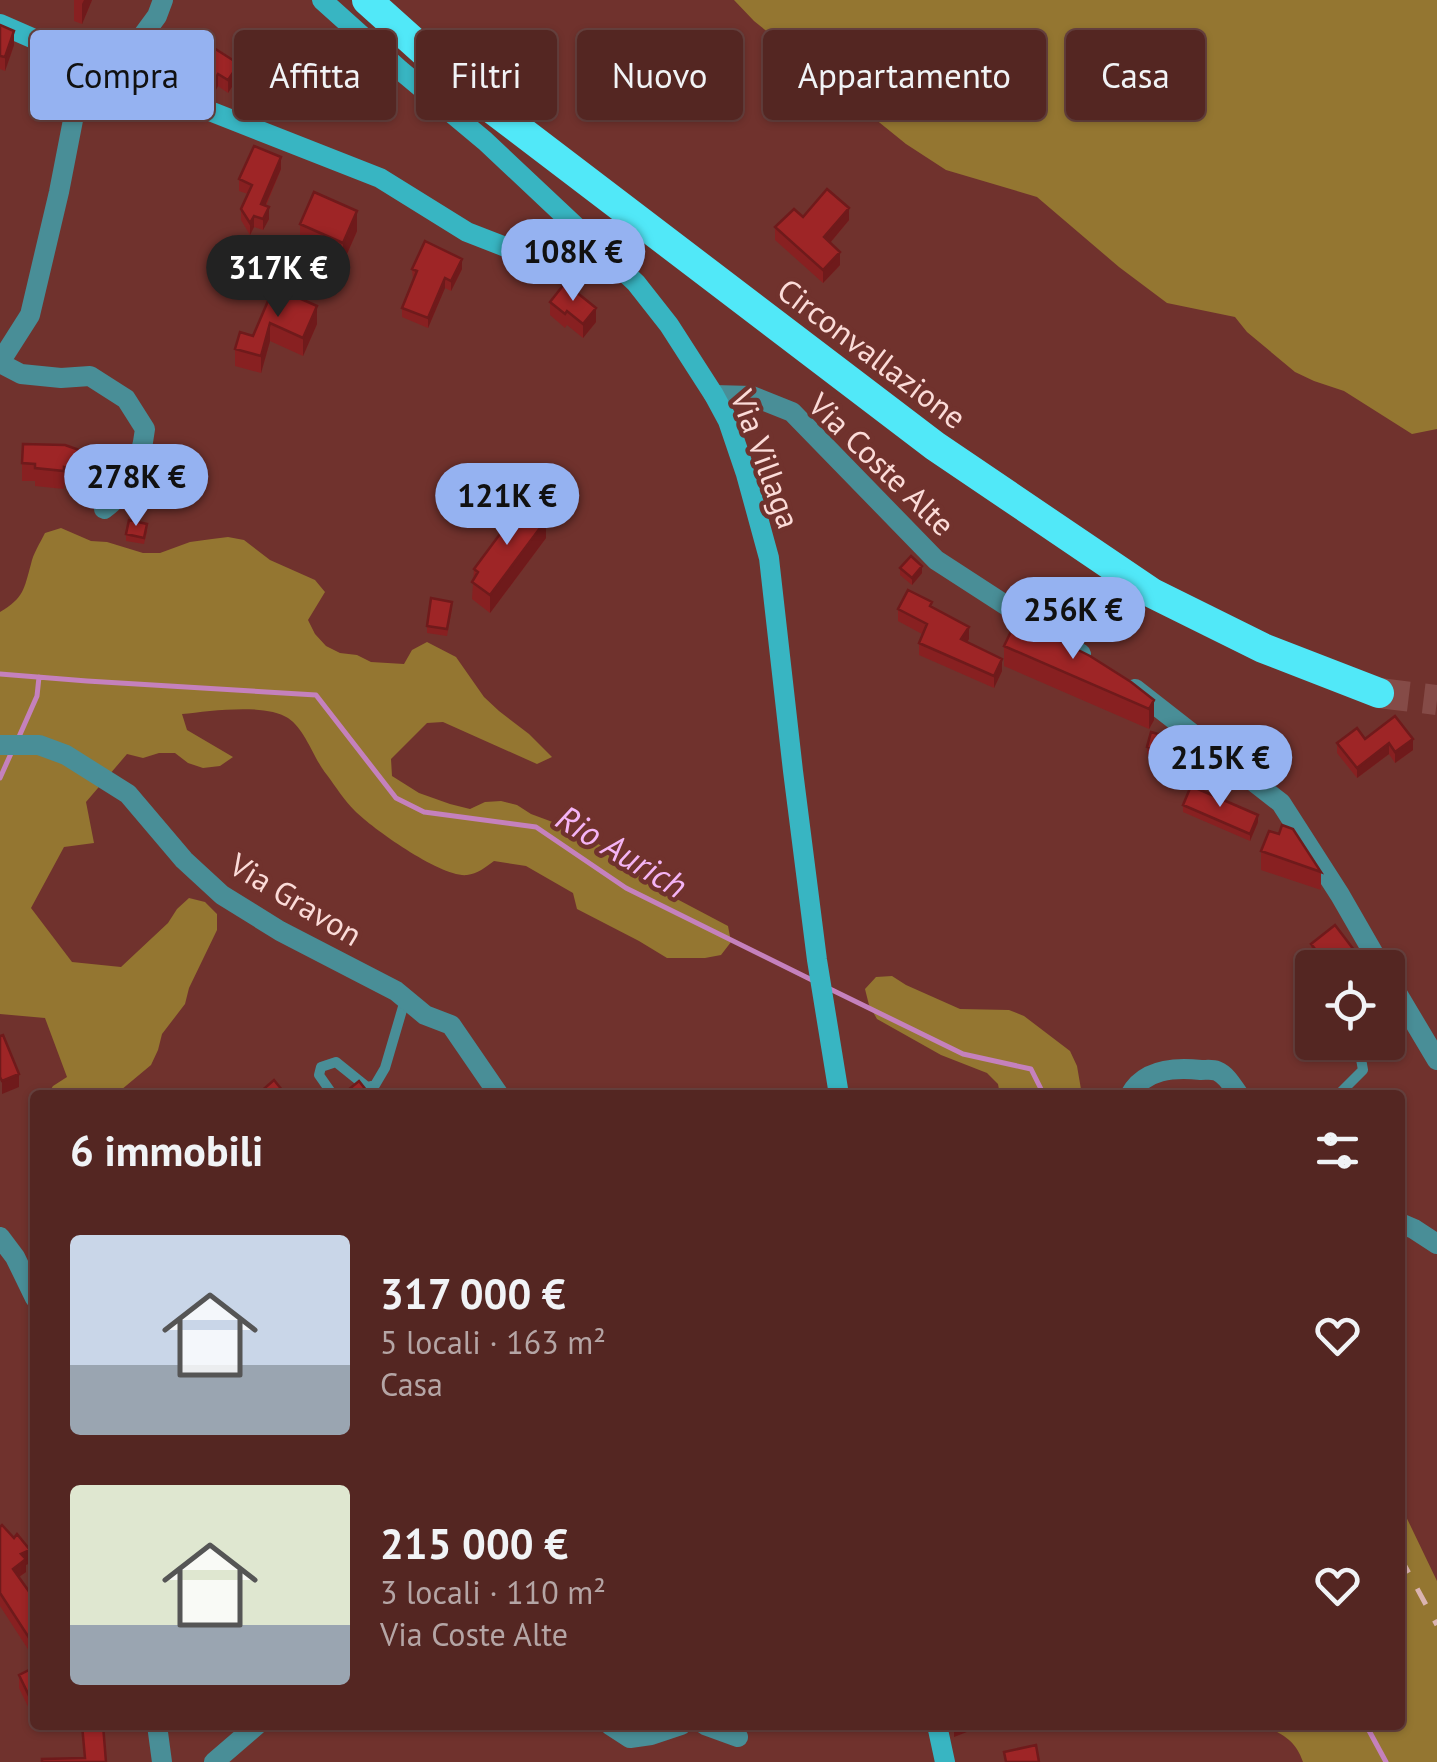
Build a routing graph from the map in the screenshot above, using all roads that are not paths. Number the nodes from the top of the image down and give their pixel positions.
1 (163, 0) edge
2 (322, 0) edge
3 (367, 0) edge
4 (0, 24) edge
5 (147, 30) edge
6 (30, 37) edge
7 (214, 113) edge
8 (72, 120) edge
9 (570, 222) junction
10 (0, 362) edge
11 (714, 395) junction
12 (104, 509) dead end
13 (1092, 661) edge
14 (1123, 681) edge
15 (1379, 693) tunnel mouth
16 (1, 745) edge
17 (1372, 950) edge
18 (406, 999) junction
19 (1405, 1006) edge
20 (1361, 1060) edge
21 (1437, 1060) edge
22 (329, 1090) edge
23 (496, 1090) edge
24 (837, 1090) edge
25 (1133, 1090) edge
26 (1235, 1090) edge
27 (1343, 1090) edge
28 (1405, 1226) edge
29 (0, 1237) edge
30 (1437, 1244) edge
31 (30, 1288) edge
32 (158, 1730) edge
33 (251, 1730) edge
34 (618, 1730) edge
35 (664, 1730) edge
36 (720, 1730) edge
37 (938, 1730) edge
38 (738, 1736) dead end
39 (162, 1762) edge
40 (214, 1762) edge
41 (946, 1762) edge

1 - 5 street
2 - 9 street, Via Villaga
3 - 15 highway, Circonvallazione
4 - 6 street
7 - 9 street
8 - 10 street
9 - 11 street, Via Villaga
10 - 12 street
11 - 13 street, Via Coste Alte
11 - 24 street, Via Villaga
14 - 17 street
16 - 18 street, Via Gravon
18 - 22 lane
18 - 23 street, Via Gravon
19 - 21 street
20 - 27 lane
25 - 26 street
28 - 30 street
29 - 31 street
32 - 39 street
33 - 40 street
34 - 35 street
36 - 38 street
37 - 41 street

